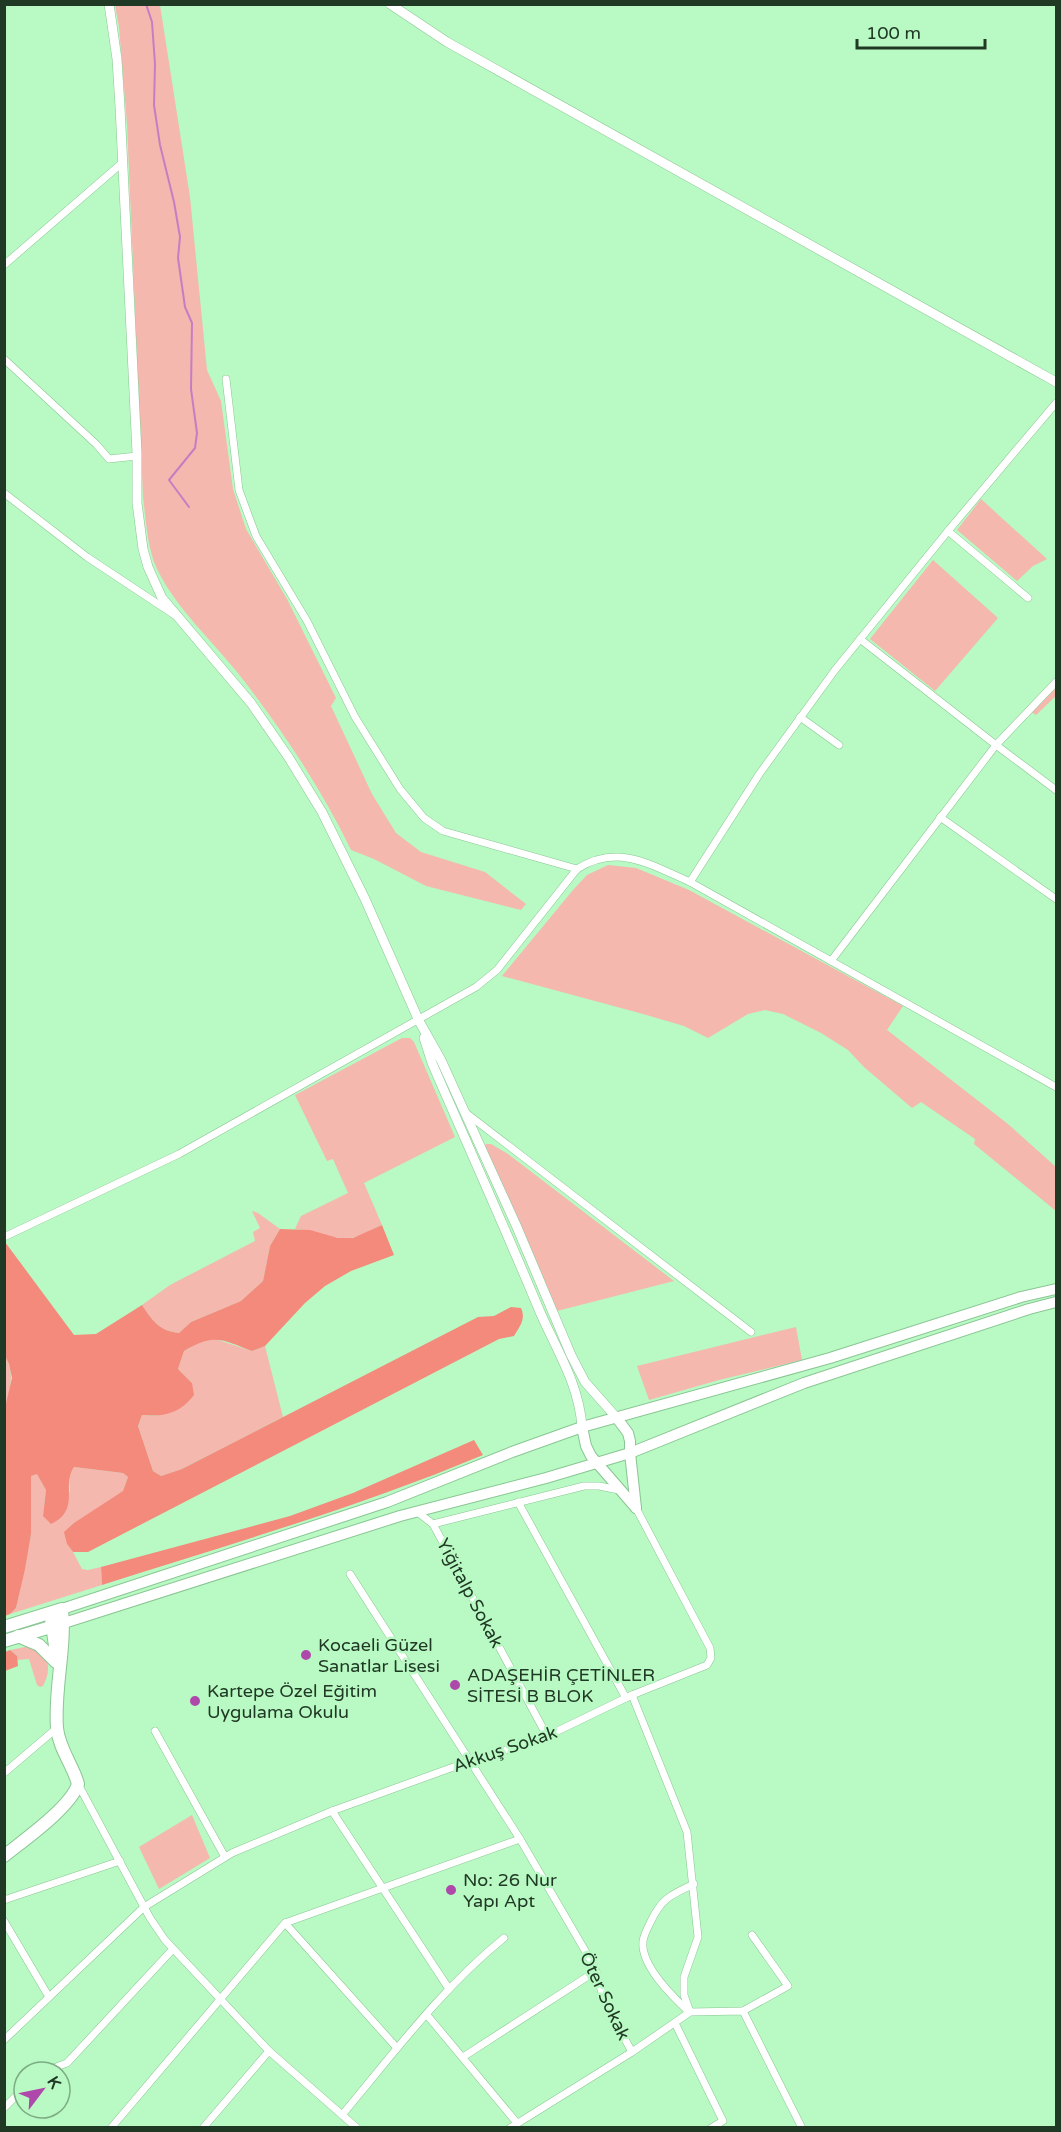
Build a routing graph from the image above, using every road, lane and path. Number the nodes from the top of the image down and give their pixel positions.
1 (109, 4) edge
2 (390, 4) edge
3 (122, 163) junction
4 (4, 265) edge
5 (4, 359) edge
6 (225, 379) dead end
7 (1056, 382) edge
8 (1056, 403) edge
9 (137, 456) junction
10 (4, 493) edge
11 (948, 531) junction
12 (1028, 598) dead end
13 (175, 615) junction
14 (860, 639) junction
15 (1056, 682) edge
16 (800, 717) junction
17 (839, 745) dead end
18 (996, 745) junction
19 (1056, 790) edge
20 (940, 817) junction
21 (577, 869) junction
22 (690, 882) junction
23 (1056, 899) edge
24 (831, 961) junction
25 (419, 1021) junction
26 (1056, 1087) edge
27 (464, 1111) junction
28 (4, 1237) edge
29 (1056, 1289) edge
30 (1056, 1302) edge
31 (751, 1332) dead end
32 (616, 1417) junction
33 (582, 1427) junction
34 (630, 1453) junction
35 (597, 1463) junction
36 (620, 1491) junction
37 (518, 1502) junction
38 (636, 1508) junction
39 (416, 1511) junction
40 (433, 1524) junction
41 (350, 1574) dead end
42 (56, 1611) junction
43 (57, 1624) junction
44 (4, 1628) edge
45 (18, 1636) junction
46 (4, 1641) edge
47 (59, 1667) junction
48 (629, 1697) junction
49 (57, 1728) junction
50 (155, 1731) dead end
51 (547, 1736) junction
52 (470, 1761) junction
53 (4, 1773) edge
54 (78, 1784) junction
55 (332, 1811) junction
56 (519, 1839) junction
57 (4, 1856) edge
58 (225, 1857) junction
59 (120, 1861) junction
60 (694, 1884) junction
61 (382, 1888) junction
62 (4, 1900) edge
63 (144, 1907) junction
64 (4, 1921) edge
65 (285, 1923) junction
66 (752, 1935) dead end
67 (504, 1938) dead end
68 (173, 1949) junction
69 (596, 1971) junction
70 (449, 1989) junction
71 (49, 1997) junction
72 (220, 1999) junction
73 (743, 2011) junction
74 (690, 2012) junction
75 (427, 2014) junction
76 (675, 2023) junction
77 (4, 2040) edge
78 (397, 2048) junction
79 (269, 2051) junction
80 (632, 2052) junction
81 (463, 2057) junction
82 (70, 2060) edge
83 (342, 2115) junction
84 (517, 2123) junction
85 (111, 2127) edge
86 (203, 2127) edge
87 (357, 2127) edge
88 (510, 2127) edge
89 (711, 2127) edge
90 (802, 2127) edge

1 - 3 street
2 - 7 street
3 - 4 street
3 - 9 street
5 - 9 street
6 - 21 street
8 - 11 street
9 - 13 street
10 - 13 street
11 - 12 street
11 - 14 street
13 - 25 street
14 - 16 street
14 - 18 street
15 - 18 street
16 - 17 street
16 - 22 street
18 - 19 street
18 - 20 street
20 - 23 street
20 - 24 street
21 - 22 street
21 - 25 street
22 - 24 street
24 - 26 street
25 - 27 street
25 - 28 street
25 - 33 street
27 - 31 street
27 - 32 street
29 - 32 main road
30 - 34 main road
32 - 33 main road
32 - 34 main road
33 - 35 main road
33 - 42 main road
34 - 35 main road
34 - 38 main road
35 - 36 main road
35 - 39 main road
36 - 37 street, Yiğitalp Sokak
36 - 38 main road
37 - 40 street, Yiğitalp Sokak
37 - 48 street
38 - 48 street, Akkuş Sokak
39 - 40 street
39 - 43 main road
40 - 51 street, Yiğitalp Sokak
41 - 52 street, Öter Sokak
42 - 43 highway
42 - 44 highway
43 - 45 highway
43 - 47 highway
45 - 46 highway
45 - 47 highway
47 - 49 highway
48 - 51 street, Akkuş Sokak
48 - 60 street
49 - 53 street
49 - 54 highway
50 - 58 street
51 - 52 street, Akkuş Sokak
52 - 55 street, Akkuş Sokak
52 - 56 street, Öter Sokak
54 - 57 highway
54 - 59 street
55 - 58 street, Akkuş Sokak
55 - 61 street
56 - 61 street
56 - 69 street, Öter Sokak
58 - 63 street, Akkuş Sokak
59 - 62 street
59 - 63 street
60 - 74 street
60 - 74 street
61 - 65 street
61 - 70 street
63 - 68 street
63 - 71 street, Akkuş Sokak
64 - 71 street
65 - 72 street
65 - 78 street
66 - 73 street
67 - 70 street
68 - 72 street
68 - 82 street
69 - 80 street, Öter Sokak
69 - 81 street
70 - 75 street
71 - 77 street, Akkuş Sokak
72 - 79 street
72 - 85 street
73 - 74 street
73 - 90 street
74 - 76 street
75 - 78 street
75 - 81 street
76 - 80 street
76 - 89 street
78 - 83 street
79 - 83 street
79 - 86 street
80 - 84 street
81 - 84 street
83 - 87 street
84 - 88 street

